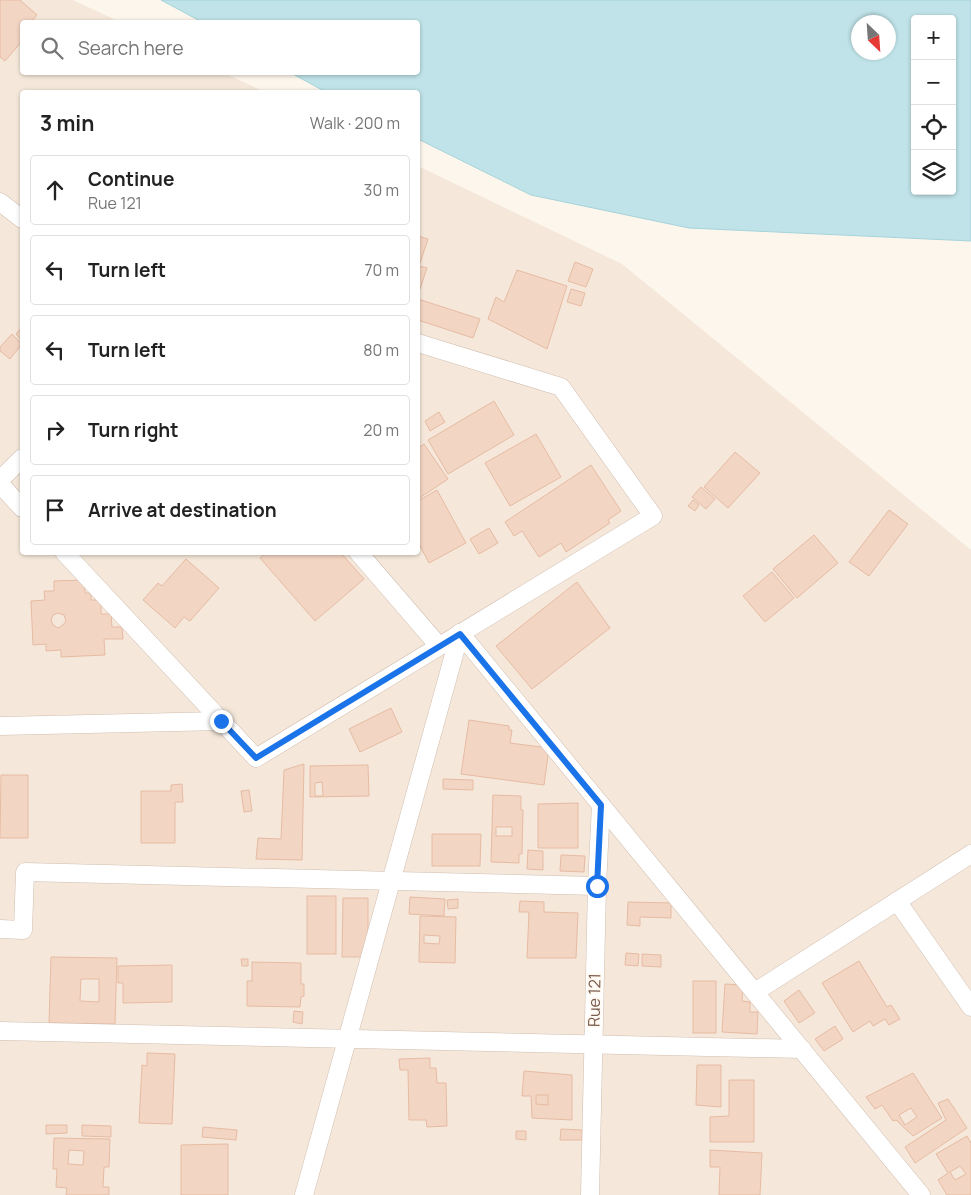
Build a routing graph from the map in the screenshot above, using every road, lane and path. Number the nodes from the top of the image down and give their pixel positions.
1 (0, 202) edge
2 (20, 217) edge
3 (420, 345) edge
4 (20, 460) edge
5 (0, 482) edge
6 (20, 506) edge
7 (67, 555) edge
8 (361, 555) edge
9 (460, 634) junction
10 (439, 646) junction
11 (221, 721) junction
12 (0, 726) edge
13 (601, 805) junction
14 (971, 854) edge
15 (391, 881) junction
16 (597, 886) junction
17 (898, 901) junction
18 (0, 929) edge
19 (755, 992) junction
20 (971, 1006) edge
21 (0, 1031) edge
22 (347, 1039) junction
23 (593, 1045) junction
24 (802, 1049) junction
25 (304, 1195) edge
26 (590, 1195) edge
27 (922, 1195) edge

1 - 2 street
3 - 9 street
4 - 5 street
5 - 6 street
7 - 11 street
8 - 10 street
9 - 10 street
9 - 13 street
9 - 15 street
10 - 11 street
11 - 12 street
13 - 16 street, Rue 121
13 - 19 street
14 - 17 street
15 - 16 street
15 - 18 street
15 - 22 street
16 - 23 street, Rue 121
17 - 19 street
17 - 20 street
19 - 24 street
21 - 22 street
22 - 23 street
22 - 25 street
23 - 24 street
23 - 26 street, Rue 121
24 - 27 street

